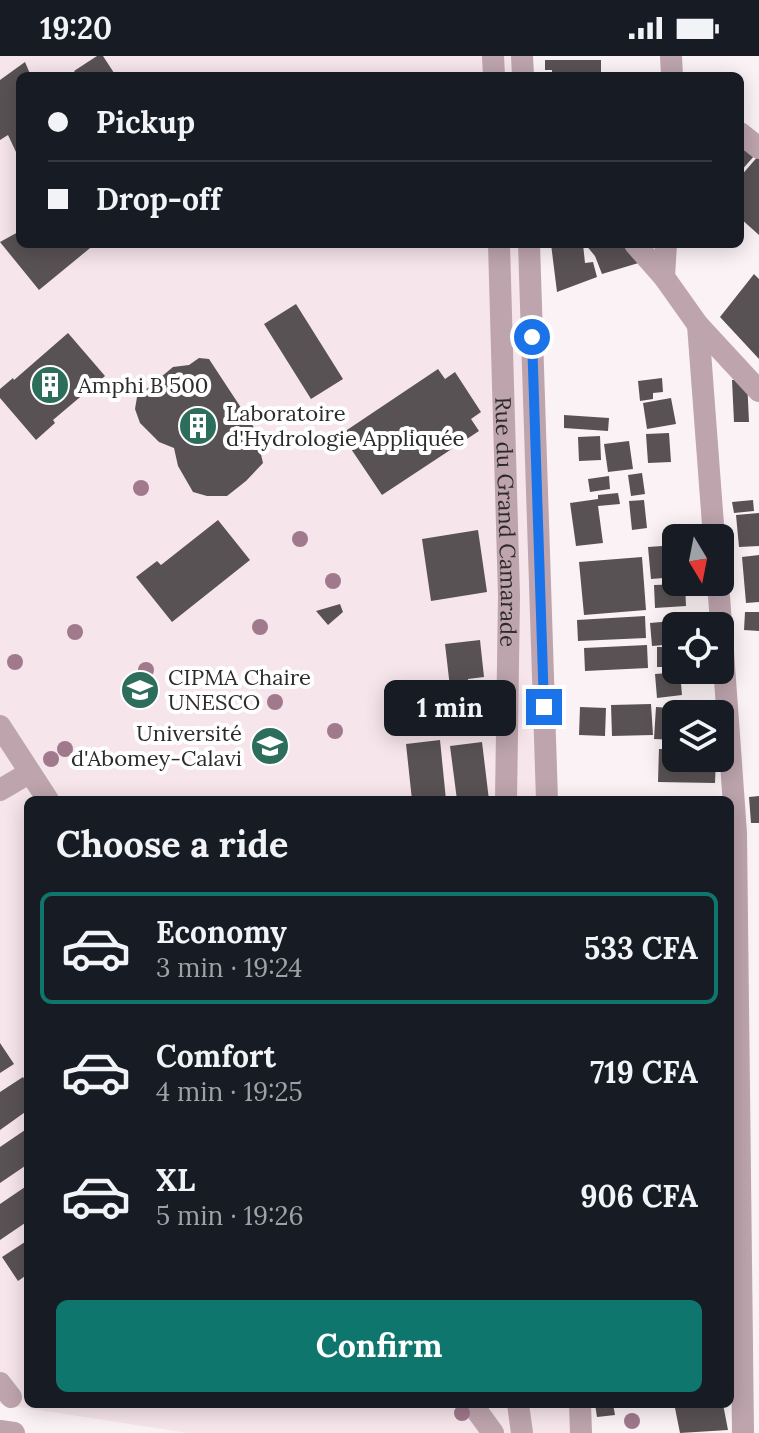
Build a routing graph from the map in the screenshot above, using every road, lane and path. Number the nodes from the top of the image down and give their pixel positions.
1 (499, 248) edge
2 (529, 248) edge
3 (639, 248) edge
4 (666, 248) edge
5 (664, 277) junction
6 (698, 325) junction
7 (759, 391) edge
8 (713, 524) edge
9 (719, 596) edge
10 (0, 726) edge
11 (29, 773) junction
12 (0, 790) edge
13 (45, 796) edge
14 (506, 796) edge
15 (547, 796) edge
16 (731, 796) edge
17 (734, 837) edge
18 (748, 893) edge
19 (475, 1408) edge
20 (519, 1408) edge
21 (580, 1408) edge
22 (0, 1431) edge
23 (14, 1433) edge
24 (493, 1433) edge
25 (522, 1433) edge
26 (581, 1433) edge
27 (743, 1433) edge

1 - 14 street, Rue du Grand Camarade
2 - 15 street
3 - 5 street
4 - 5 street
5 - 6 street
6 - 7 street
6 - 8 street
9 - 16 street
10 - 11 street
11 - 12 street
11 - 13 street
17 - 18 street
18 - 27 street
19 - 24 street
20 - 25 street
21 - 26 street
22 - 23 street

